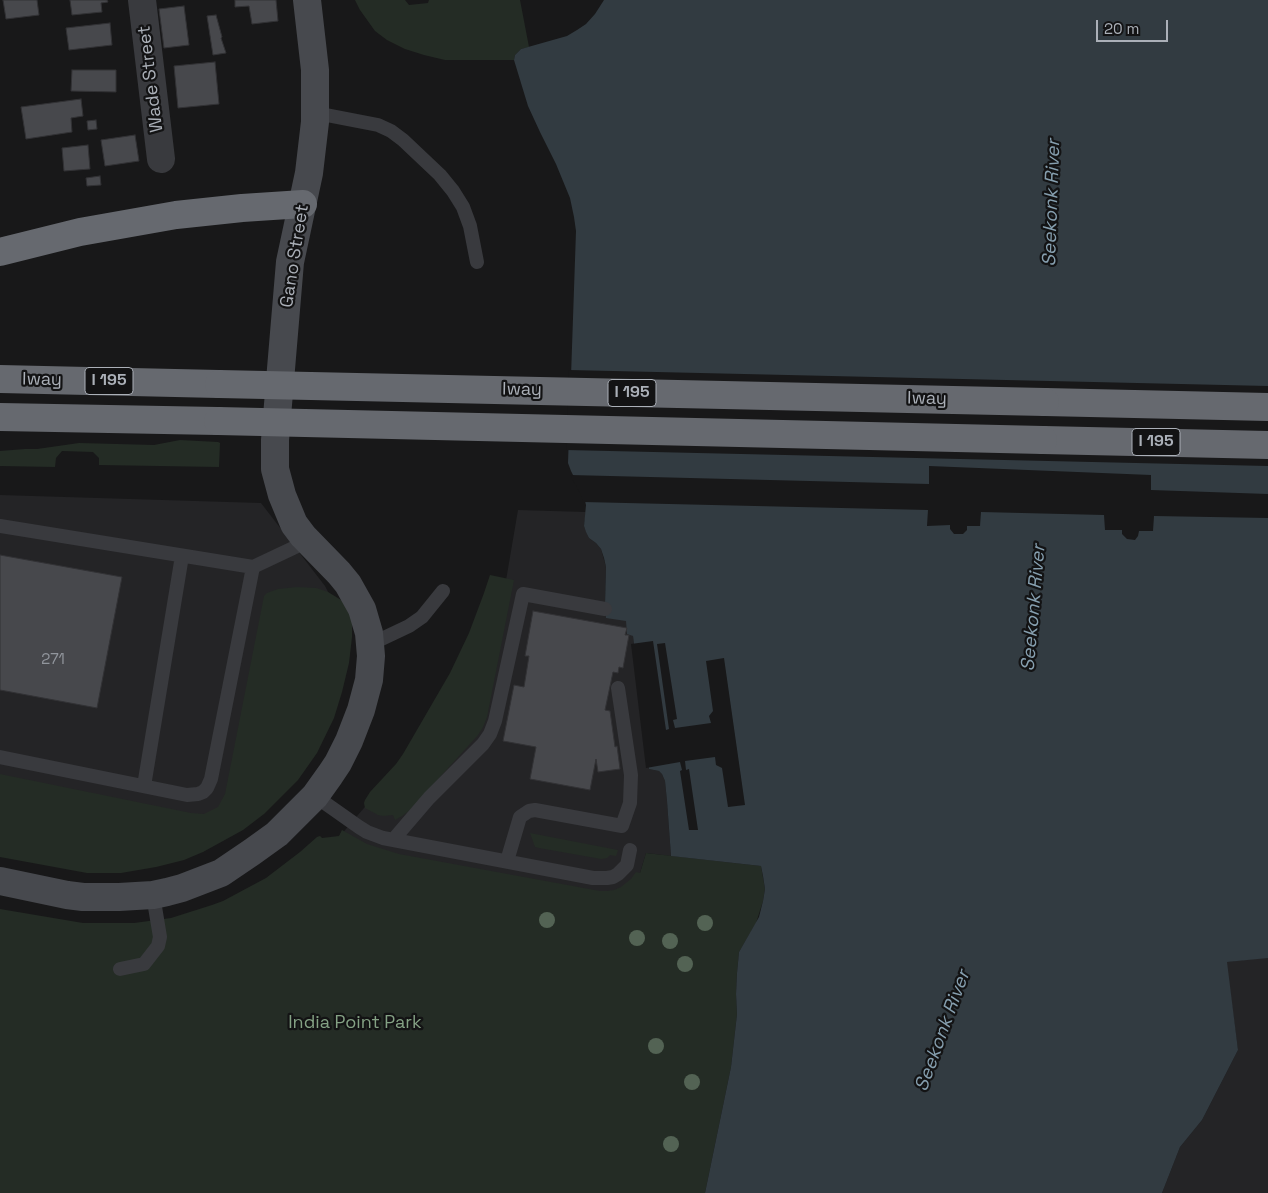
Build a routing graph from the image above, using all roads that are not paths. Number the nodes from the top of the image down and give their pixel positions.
1 (142, 0) edge
2 (307, 0) edge
3 (316, 113) junction
4 (161, 159) dead end
5 (303, 204) junction
6 (0, 252) edge
7 (477, 262) dead end
8 (0, 379) edge
9 (1268, 407) edge
10 (0, 417) edge
11 (1268, 445) edge
12 (0, 526) edge
13 (308, 541) junction
14 (182, 556) junction
15 (253, 567) junction
16 (443, 591) dead end
17 (605, 609) dead end
18 (371, 644) junction
19 (618, 688) dead end
20 (0, 757) edge
21 (144, 786) junction
22 (315, 796) junction
23 (393, 840) junction
24 (630, 850) dead end
25 (507, 861) junction
26 (0, 881) edge
27 (153, 895) junction
28 (120, 969) dead end

1 - 4 street, Wade Street
2 - 3 street, Gano Street
3 - 5 street, Gano Street
3 - 7 lane
5 - 6 highway
5 - 13 street, Gano Street
8 - 9 highway, Iway / I 195, bridge
10 - 11 highway, I 195, bridge
12 - 14 lane
13 - 15 lane
13 - 18 street, Gano Street
14 - 15 lane
14 - 21 lane
15 - 21 lane
16 - 18 lane
17 - 23 lane
18 - 22 street, Gano Street
19 - 25 lane
20 - 21 lane
22 - 23 lane
22 - 27 street, Gano Street
23 - 25 lane
24 - 25 lane
26 - 27 street, Gano Street
27 - 28 lane

